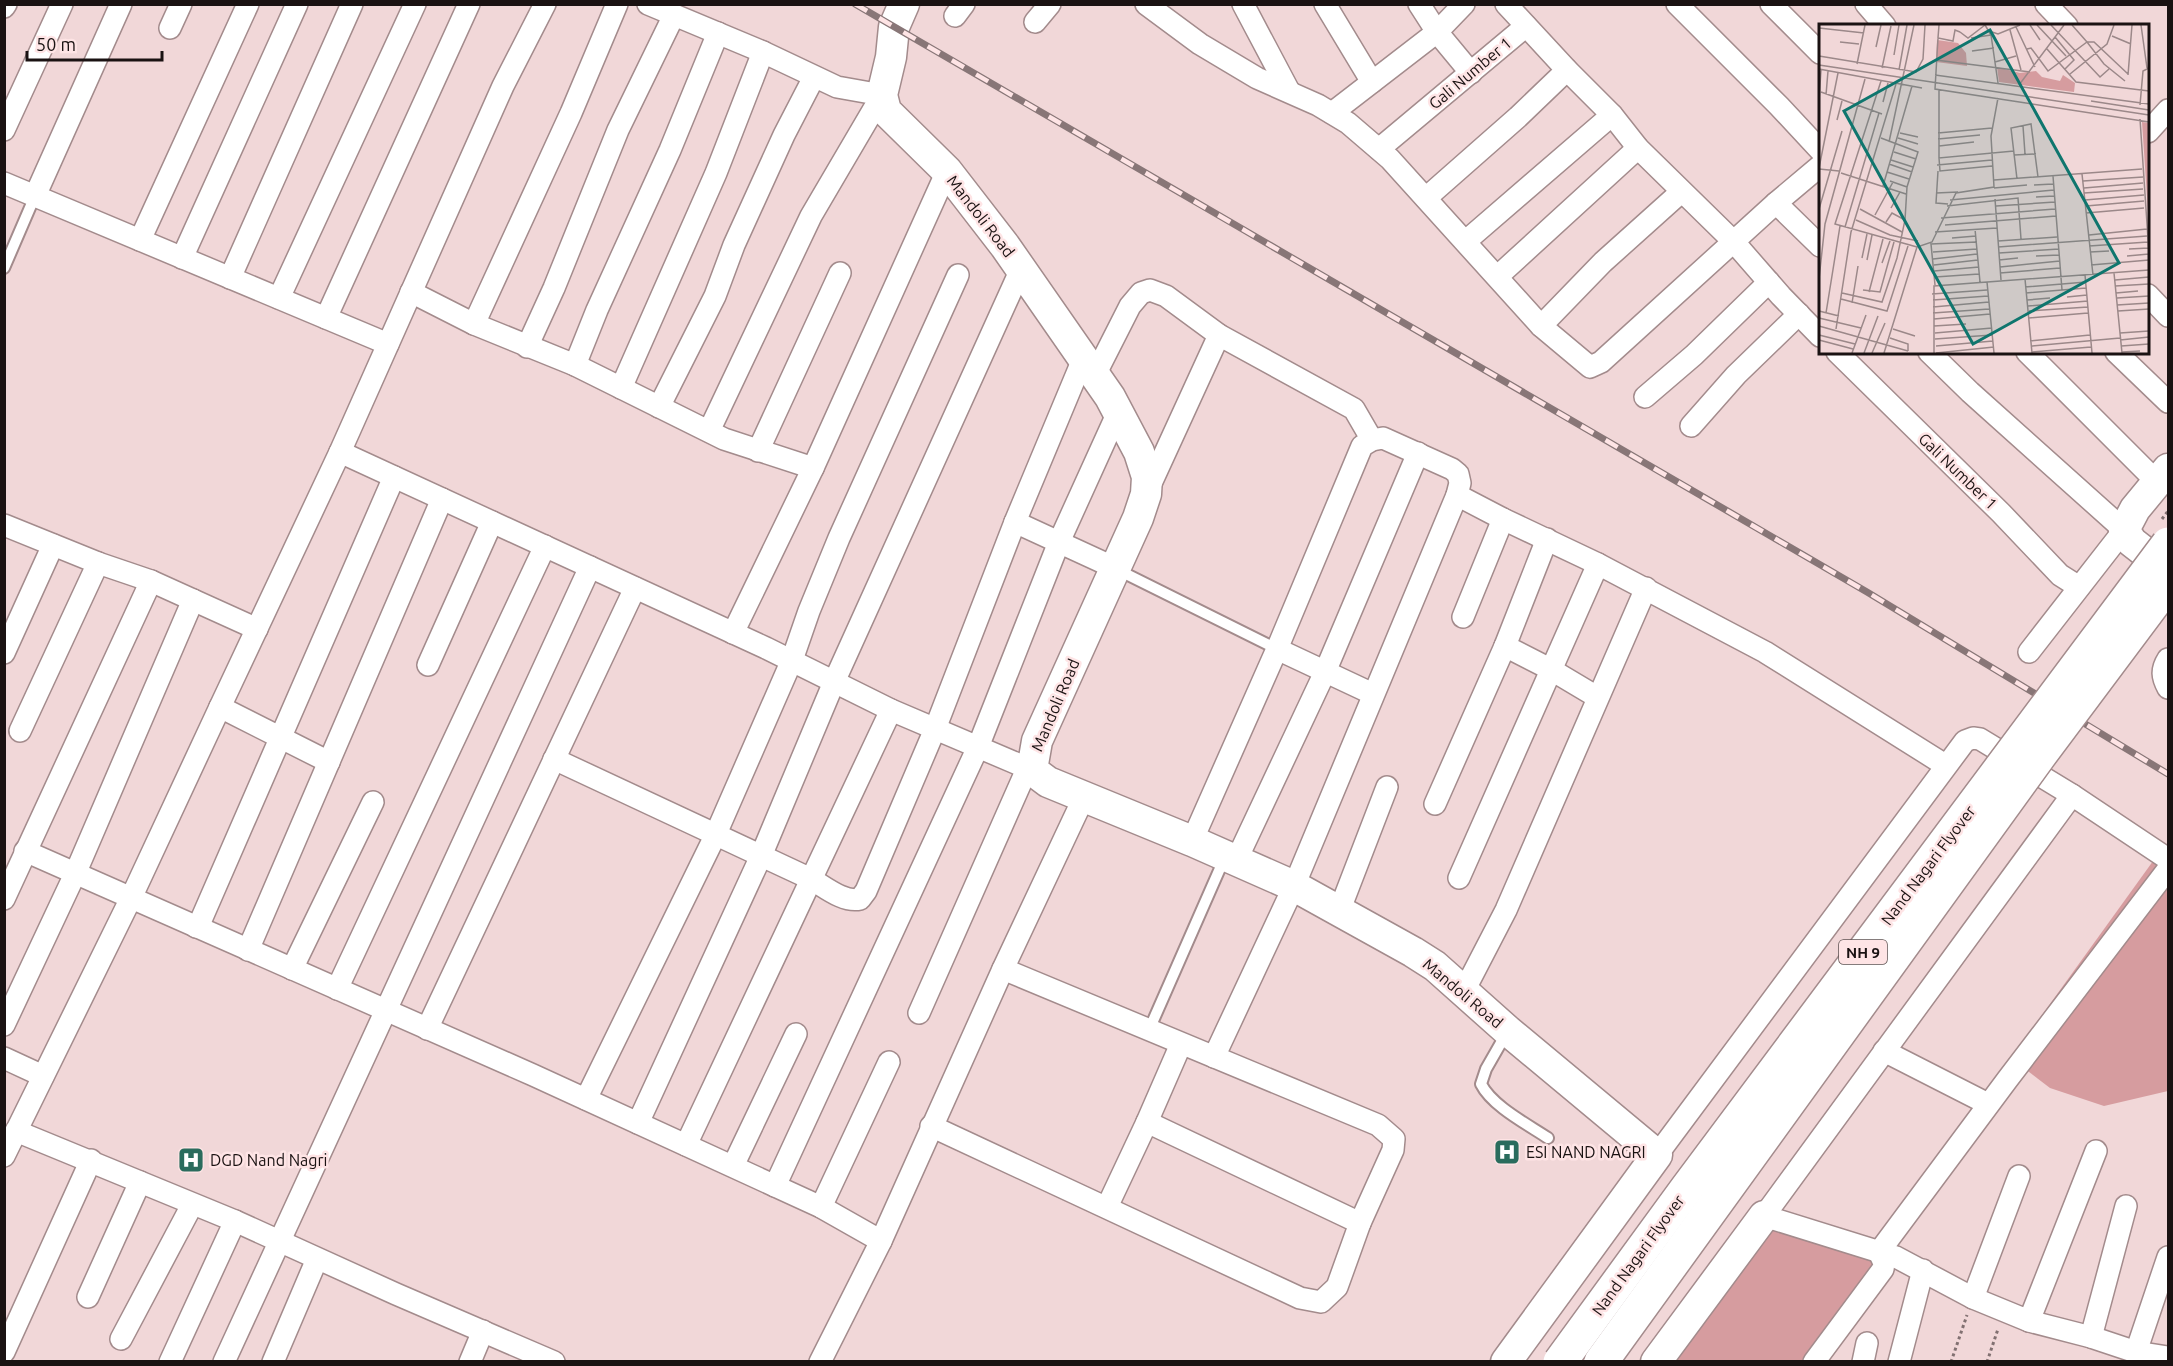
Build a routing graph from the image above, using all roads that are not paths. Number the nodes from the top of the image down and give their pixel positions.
1 (62, 4) edge
2 (121, 4) edge
3 (181, 4) edge
4 (248, 4) edge
5 (297, 4) edge
6 (352, 4) edge
7 (415, 4) edge
8 (469, 4) edge
9 (545, 4) edge
10 (617, 4) edge
11 (648, 4) edge
12 (904, 4) edge
13 (1050, 4) edge
14 (1243, 4) edge
15 (1325, 4) edge
16 (1419, 4) edge
17 (1464, 4) edge
18 (1506, 4) edge
19 (1677, 4) edge
20 (1771, 4) edge
21 (1866, 4) edge
22 (2046, 4) edge
23 (1148, 5) edge
24 (674, 15) junction
25 (1035, 22) dead end
26 (1883, 24) edge
27 (2065, 24) edge
28 (1526, 26) junction
29 (170, 28) dead end
30 (1437, 32) junction
31 (718, 33) junction
32 (1819, 51) edge
33 (763, 52) junction
34 (1567, 70) junction
35 (1471, 73) junction
36 (814, 77) junction
37 (885, 79) junction
38 (1372, 82) junction
39 (1289, 91) junction
40 (1332, 113) junction
41 (1612, 115) junction
42 (4, 130) edge
43 (1638, 148) junction
44 (1819, 148) edge
45 (1379, 149) junction
46 (1819, 168) edge
47 (947, 171) junction
48 (4, 183) edge
49 (1681, 192) junction
50 (35, 196) junction
51 (1426, 198) junction
52 (1776, 203) junction
53 (140, 240) junction
54 (1466, 241) junction
55 (1733, 242) junction
56 (1819, 244) edge
57 (182, 258) junction
58 (4, 268) edge
59 (1021, 268) junction
60 (840, 273) dead end
61 (958, 275) dead end
62 (1498, 276) junction
63 (230, 278) junction
64 (1769, 282) junction
65 (411, 292) junction
66 (2149, 296) edge
67 (279, 298) junction
68 (1798, 314) junction
69 (2169, 316) edge
70 (326, 318) junction
71 (474, 324) junction
72 (1540, 326) junction
73 (1819, 334) edge
74 (1219, 335) junction
75 (388, 345) junction
76 (527, 347) junction
77 (1840, 354) edge
78 (1931, 354) edge
79 (2029, 354) edge
80 (2118, 354) edge
81 (575, 365) junction
82 (1089, 367) junction
83 (621, 388) junction
84 (1645, 397) dead end
85 (2169, 402) edge
86 (659, 407) junction
87 (1118, 411) junction
88 (1691, 426) dead end
89 (709, 431) junction
90 (1372, 440) junction
91 (758, 451) junction
92 (340, 452) junction
93 (1418, 453) junction
94 (813, 468) junction
95 (2163, 476) edge
96 (394, 477) junction
97 (1146, 494) junction
98 (1457, 495) junction
99 (442, 499) junction
100 (1503, 519) junction
101 (492, 522) junction
102 (1015, 522) junction
103 (2124, 530) junction
104 (7, 532) edge
105 (1547, 539) junction
106 (1059, 542) junction
107 (2169, 544) edge
108 (53, 545) junction
109 (544, 546) junction
110 (98, 563) junction
111 (1598, 564) junction
112 (590, 567) junction
113 (1115, 568) junction
114 (2169, 570) edge
115 (151, 581) junction
116 (2169, 584) edge
117 (2079, 587) junction
118 (635, 588) junction
119 (1646, 588) junction
120 (193, 600) junction
121 (1462, 617) dead end
122 (257, 629) junction
123 (733, 633) junction
124 (1505, 646) junction
125 (1277, 649) junction
126 (2029, 652) dead end
127 (4, 653) edge
128 (2169, 659) edge
129 (792, 660) junction
130 (428, 665) dead end
131 (1550, 669) junction
132 (1325, 672) junction
133 (834, 682) junction
134 (2169, 688) edge
135 (1373, 694) junction
136 (1597, 697) junction
137 (220, 707) junction
138 (891, 710) junction
139 (935, 729) junction
140 (20, 731) dead end
141 (280, 739) junction
142 (978, 747) junction
143 (554, 759) junction
144 (329, 762) junction
145 (1945, 765) junction
146 (1030, 770) junction
147 (1387, 788) dead end
148 (2072, 795) junction
149 (1084, 797) junction
150 (373, 802) dead end
151 (1436, 804) dead end
152 (715, 836) junction
153 (1192, 841) junction
154 (25, 851) junction
155 (761, 856) junction
156 (1230, 859) junction
157 (2169, 859) edge
158 (2169, 869) edge
159 (75, 874) junction
160 (1459, 878) dead end
161 (811, 879) junction
162 (1294, 886) junction
163 (130, 898) junction
164 (4, 899) edge
165 (1340, 909) junction
166 (196, 927) junction
167 (248, 950) junction
168 (292, 969) junction
169 (1003, 969) junction
170 (337, 989) junction
171 (1464, 991) junction
172 (386, 1010) junction
173 (919, 1013) dead end
174 (4, 1024) edge
175 (428, 1029) junction
176 (1149, 1030) junction
177 (1508, 1031) junction
178 (796, 1034) dead end
179 (1181, 1044) junction
180 (1884, 1051) junction
181 (1214, 1057) junction
182 (4, 1058) edge
183 (890, 1062) dead end
184 (43, 1076) junction
185 (586, 1100) junction
186 (1988, 1104) junction
187 (1148, 1122) junction
188 (638, 1123) junction
189 (931, 1126) junction
190 (16, 1131) junction
191 (1548, 1137) dead end
192 (686, 1145) junction
193 (2096, 1151) dead end
194 (1657, 1155) junction
195 (4, 1156) edge
196 (92, 1160) junction
197 (733, 1166) junction
198 (2019, 1176) dead end
199 (140, 1182) junction
200 (775, 1186) junction
201 (192, 1205) junction
202 (2126, 1206) dead end
203 (820, 1207) junction
204 (1107, 1207) junction
205 (1764, 1216) junction
206 (235, 1221) junction
207 (1360, 1223) junction
208 (279, 1241) junction
209 (881, 1241) junction
210 (1879, 1252) junction
211 (2169, 1257) edge
212 (317, 1259) junction
213 (1923, 1270) junction
214 (88, 1297) dead end
215 (1973, 1298) junction
216 (2029, 1321) junction
217 (483, 1331) junction
218 (2091, 1337) junction
219 (121, 1339) dead end
220 (1831, 1339) junction
221 (4, 1352) edge
222 (2136, 1352) junction
223 (541, 1359) edge
224 (1661, 1359) edge
225 (2164, 1359) edge
226 (170, 1362) edge
227 (224, 1362) edge
228 (273, 1362) edge
229 (470, 1362) edge
230 (820, 1362) edge
231 (1506, 1362) edge
232 (1560, 1362) edge
233 (1601, 1362) edge
234 (1814, 1362) edge
235 (1829, 1362) edge
236 (1899, 1362) edge

1 - 42 street
2 - 50 street
3 - 29 street
4 - 53 street
5 - 57 street
6 - 63 street
7 - 67 street
8 - 70 street
9 - 65 street
10 - 71 street
11 - 24 street
12 - 37 street
13 - 25 street
14 - 39 street
15 - 38 street
16 - 30 street
17 - 30 street
18 - 28 street
19 - 44 street
20 - 32 street
21 - 26 street
22 - 27 street
23 - 39 street
24 - 31 street
24 - 76 street
28 - 34 street, Gali Number 1
28 - 35 street, Gali Number 1
30 - 35 street
30 - 38 street
31 - 33 street
31 - 81 street
33 - 36 street
33 - 83 street
34 - 41 street, Gali Number 1
34 - 51 street
35 - 45 street, Gali Number 1
36 - 37 street
36 - 86 street
37 - 47 street, Mandoli Road
37 - 89 street
38 - 40 street
39 - 40 street
40 - 45 street
41 - 43 street, Gali Number 1
41 - 54 street
43 - 49 street, Gali Number 1
43 - 62 street
45 - 51 street
46 - 52 street
47 - 59 street, Mandoli Road
47 - 94 street
48 - 50 street
49 - 55 street, Gali Number 1
49 - 72 street
50 - 53 street
50 - 58 lane
51 - 54 street
52 - 55 street
52 - 56 street
53 - 57 street
54 - 62 street
55 - 64 street, Gali Number 1
55 - 72 street
57 - 63 street
59 - 82 street, Mandoli Road
59 - 133 street
60 - 91 street
61 - 129 street
62 - 72 street
63 - 67 street
64 - 68 street, Gali Number 1
64 - 84 street
65 - 71 street
65 - 75 street
66 - 69 street
67 - 70 street
68 - 73 street, Gali Number 1
68 - 88 street
70 - 75 street
71 - 76 street
74 - 82 street
74 - 90 street
74 - 97 street
75 - 92 street
76 - 81 street
77 - 117 street, Gali Number 1
78 - 103 street
79 - 95 street
80 - 85 street
81 - 83 street
82 - 87 street, Mandoli Road
82 - 102 street
83 - 86 street
86 - 89 street
87 - 97 street, Mandoli Road
87 - 106 street
89 - 91 street
90 - 93 street
90 - 125 street
91 - 94 street
92 - 96 street
92 - 122 street
93 - 98 street
93 - 132 street
94 - 123 street
95 - 103 street
96 - 99 street
96 - 141 street
97 - 113 street, Mandoli Road
98 - 100 street
98 - 135 street
99 - 101 street
99 - 144 street
100 - 105 street
100 - 121 street
101 - 109 street
101 - 130 street
102 - 106 street
102 - 139 street
103 - 114 street
103 - 117 street
104 - 108 street
105 - 111 street
105 - 124 street
106 - 113 street
106 - 142 street
107 - 232 highway, Nand Nagari Flyover / NH 9, bridge
108 - 110 street
108 - 127 street
109 - 112 street
109 - 170 street
110 - 115 street
110 - 140 street
111 - 119 street
111 - 131 street
112 - 118 street
112 - 172 street
113 - 125 lane
113 - 146 street, Mandoli Road
115 - 120 street
115 - 154 street
116 - 233 highway, Nand Nagari Flyover / NH 9, bridge
117 - 126 street
118 - 123 street
118 - 143 street
119 - 136 street
119 - 145 street
120 - 122 street
120 - 159 street
122 - 137 street
123 - 129 street
124 - 131 street
124 - 151 street
125 - 132 street
125 - 153 street
128 - 134 street
129 - 133 street
129 - 152 street
131 - 136 street
131 - 160 street
132 - 135 street
132 - 156 street
133 - 138 street
133 - 155 street
135 - 162 street
136 - 171 street
137 - 141 street
137 - 163 street
138 - 139 street
138 - 161 street
139 - 142 street
139 - 161 street
141 - 144 street
141 - 166 street
142 - 146 street
142 - 200 street
143 - 152 street
143 - 175 street
144 - 167 street
145 - 148 street
145 - 194 street
146 - 149 street, Mandoli Road
146 - 173 street
147 - 165 street
148 - 157 street
148 - 180 street
149 - 153 street, Mandoli Road
149 - 169 street
150 - 168 street
152 - 155 street
152 - 185 street
153 - 156 street, Mandoli Road
154 - 159 street
154 - 164 street
155 - 161 street
155 - 188 street
156 - 162 street, Mandoli Road
156 - 176 lane
158 - 186 street
159 - 163 street
159 - 174 street
161 - 192 street
162 - 165 street, Mandoli Road
162 - 181 street
163 - 166 street
163 - 184 street
165 - 171 street, Mandoli Road
166 - 167 street
167 - 168 street
168 - 170 street
169 - 176 street
169 - 189 street
170 - 172 street
171 - 177 street, Mandoli Road
172 - 175 street
172 - 208 street
175 - 185 street
176 - 179 street
177 - 191 lane
177 - 194 street, Mandoli Road
178 - 197 street
179 - 181 street
179 - 187 street
180 - 186 street
180 - 205 street
181 - 207 street
182 - 184 street
183 - 203 street
184 - 190 street
185 - 188 street
186 - 210 street
187 - 204 street
187 - 207 street
188 - 192 street
189 - 204 street
189 - 209 street
190 - 195 street
190 - 196 street
192 - 197 street
193 - 216 street
194 - 231 street
196 - 199 street
196 - 221 street
197 - 200 street
198 - 215 street
199 - 201 street
199 - 214 street
200 - 203 street
201 - 206 street
201 - 219 street
202 - 218 street
203 - 209 street
204 - 207 street
205 - 210 street
205 - 224 street
206 - 208 street
206 - 226 street
208 - 212 street
208 - 227 street
209 - 230 street
210 - 213 street
210 - 220 street
211 - 222 street
212 - 217 street
212 - 228 street
213 - 215 street
213 - 236 street
215 - 216 street
216 - 218 street
217 - 223 street
217 - 229 street
218 - 222 street
220 - 234 street
220 - 235 street
222 - 225 street

